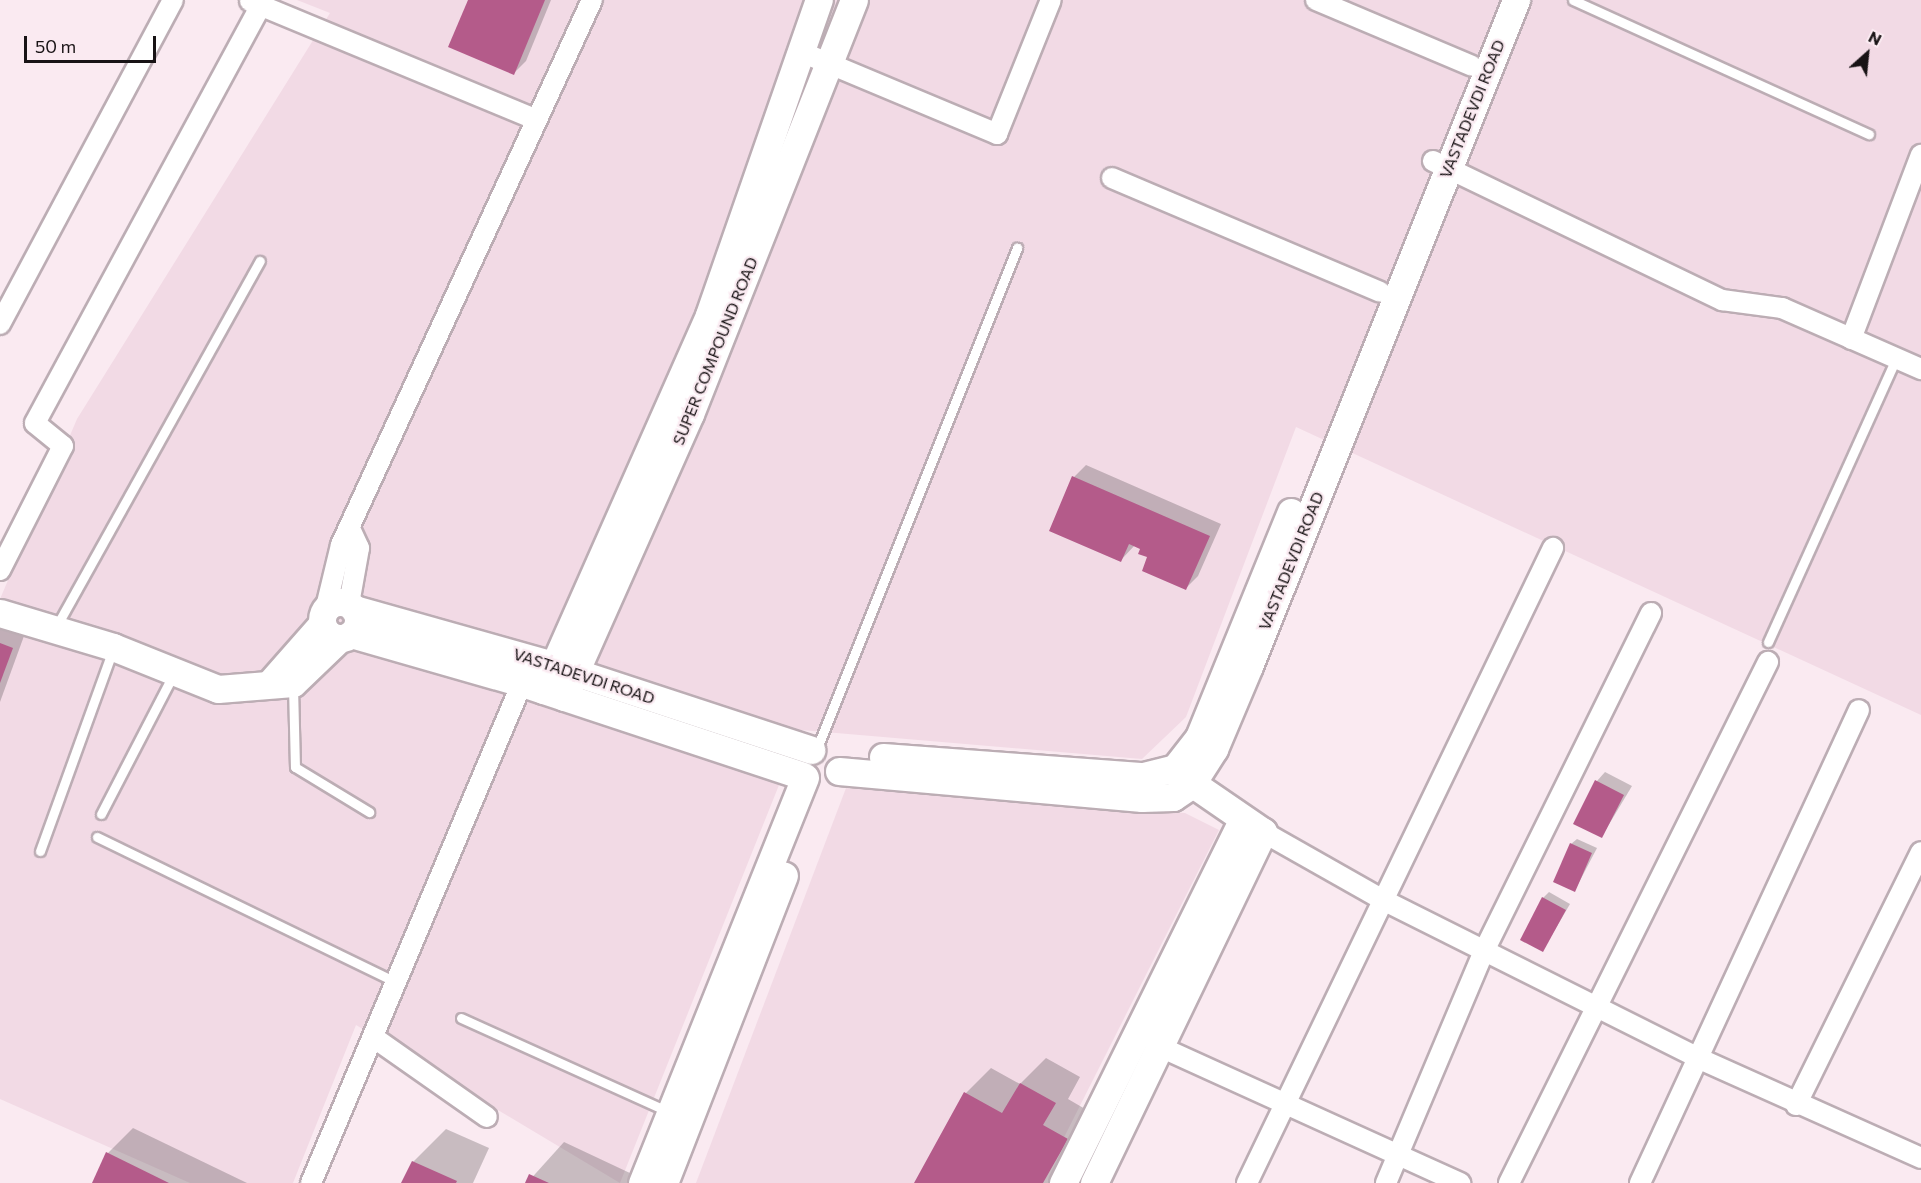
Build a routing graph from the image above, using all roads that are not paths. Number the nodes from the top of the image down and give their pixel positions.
1 (173, 0) edge
2 (592, 0) edge
3 (819, 0) edge
4 (854, 0) edge
5 (1051, 0) edge
6 (1316, 0) edge
7 (1498, 0) edge
8 (1516, 0) edge
9 (1573, 0) edge
10 (255, 3) edge
11 (799, 51) junction
12 (831, 65) junction
13 (1472, 66) junction
14 (533, 118) junction
15 (1869, 134) dead end
16 (1921, 155) edge
17 (1441, 164) junction
18 (1112, 178) dead end
19 (1017, 248) dead end
20 (260, 261) dead end
21 (1380, 292) junction
22 (0, 324) edge
23 (1851, 339) junction
24 (1896, 358) junction
25 (1921, 369) edge
26 (1553, 548) dead end
27 (0, 570) edge
28 (0, 612) edge
29 (1651, 613) dead end
30 (340, 619) junction
31 (54, 629) junction
32 (1768, 642) dead end
33 (113, 647) junction
34 (1768, 662) dead end
35 (564, 668) junction
36 (175, 672) junction
37 (283, 682) junction
38 (543, 690) junction
39 (1859, 710) dead end
40 (819, 766) junction
41 (1182, 777) junction
42 (369, 812) dead end
43 (101, 814) dead end
44 (1252, 827) junction
45 (98, 837) dead end
46 (40, 851) dead end
47 (1921, 852) edge
48 (1383, 900) junction
49 (1484, 951) junction
50 (396, 982) junction
51 (1595, 1006) junction
52 (461, 1018) dead end
53 (373, 1037) junction
54 (1158, 1046) junction
55 (1700, 1059) junction
56 (1283, 1101) junction
57 (1796, 1105) junction
58 (669, 1112) junction
59 (487, 1117) dead end
60 (1399, 1155) junction
61 (1921, 1158) edge
62 (311, 1183) edge
63 (642, 1183) edge
64 (664, 1183) edge
65 (1063, 1183) edge
66 (1094, 1183) edge
67 (1247, 1183) edge
68 (1386, 1183) edge
69 (1460, 1183) edge
70 (1509, 1183) edge
71 (1640, 1183) edge

1 - 22 street
2 - 14 street
3 - 11 street, SUPER COMPOUND ROAD
4 - 12 street, SUPER COMPOUND ROAD
5 - 12 street
6 - 13 street
7 - 13 street, VASTADEVDI ROAD
8 - 17 street, VASTADEVDI ROAD
9 - 15 lane
10 - 14 street
10 - 27 street
11 - 12 street
11 - 35 street, SUPER COMPOUND ROAD
12 - 35 street, SUPER COMPOUND ROAD
13 - 17 street, VASTADEVDI ROAD
14 - 30 street
16 - 23 street
17 - 21 street, VASTADEVDI ROAD
17 - 23 street
17 - 41 street, VASTADEVDI ROAD
18 - 21 street
19 - 40 lane
20 - 31 lane
21 - 41 street, VASTADEVDI ROAD
23 - 24 street
24 - 25 street
24 - 32 lane
26 - 48 street
28 - 31 street
29 - 49 street
30 - 35 street, VASTADEVDI ROAD
30 - 37 street
30 - 38 street, VASTADEVDI ROAD
31 - 33 street
33 - 36 street
33 - 46 lane
34 - 51 street
35 - 38 street, SUPER COMPOUND ROAD
35 - 40 street, VASTADEVDI ROAD
36 - 37 street
36 - 43 lane
37 - 42 lane
38 - 40 street, VASTADEVDI ROAD
38 - 50 street
39 - 55 street
40 - 41 street, VASTADEVDI ROAD
40 - 58 street
40 - 64 street
41 - 44 street
44 - 48 street
44 - 54 street
44 - 65 street
45 - 50 lane
47 - 57 street
48 - 49 street
48 - 56 street
49 - 51 street
49 - 60 street
50 - 53 street
51 - 55 street
51 - 70 street
52 - 58 lane
53 - 59 street
53 - 62 street
54 - 56 street
54 - 66 street
55 - 57 street
55 - 71 street
56 - 60 street
56 - 67 street
57 - 61 street
58 - 63 street
60 - 68 street
60 - 69 street

